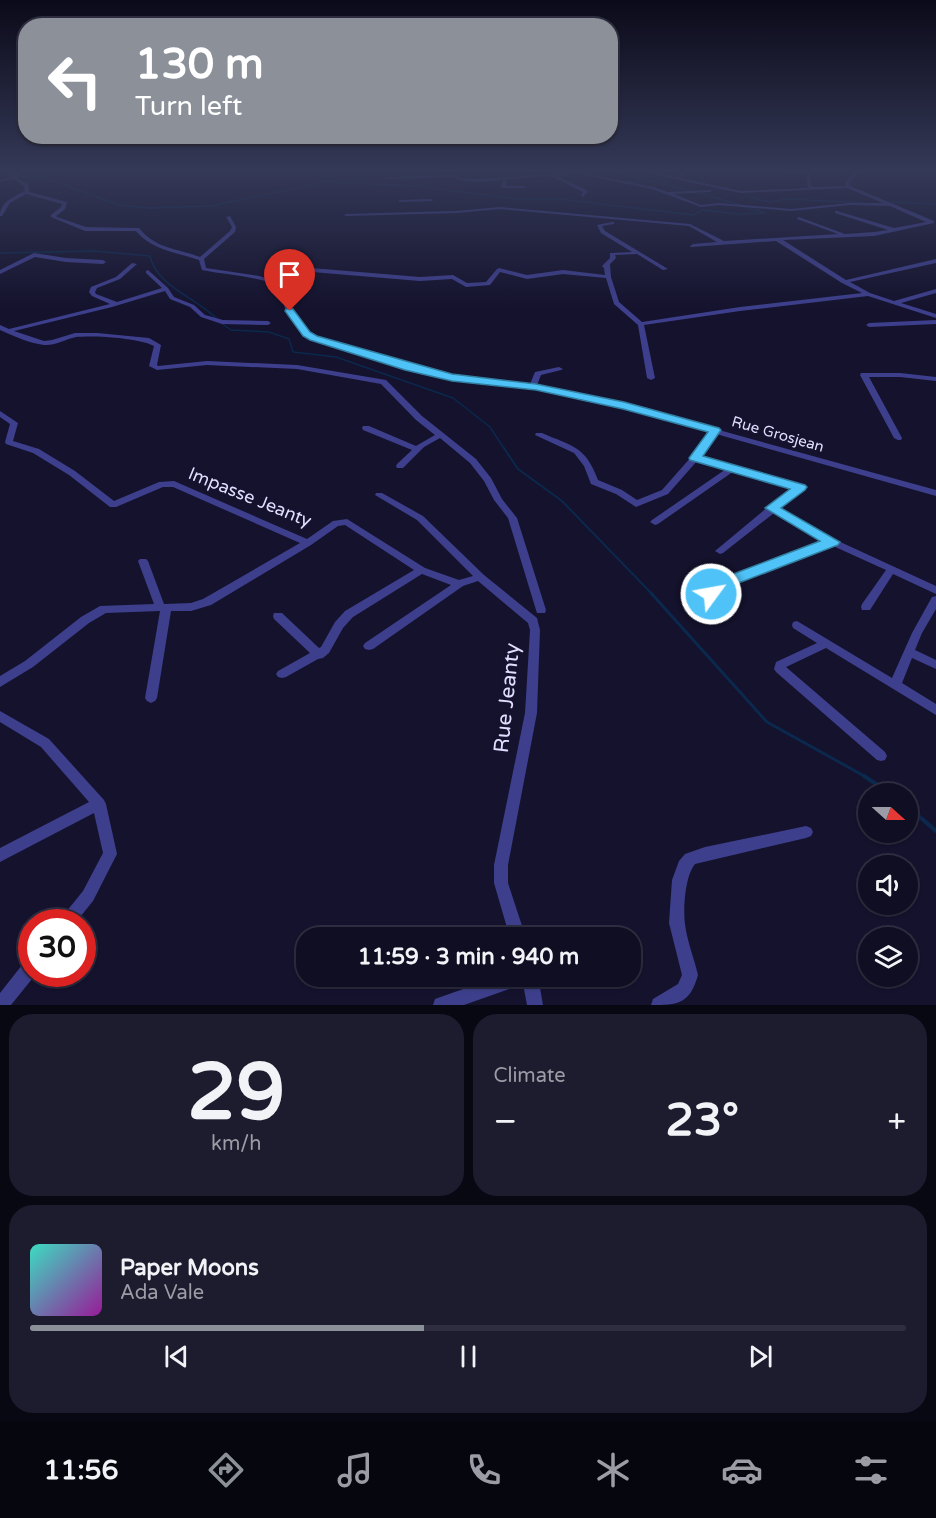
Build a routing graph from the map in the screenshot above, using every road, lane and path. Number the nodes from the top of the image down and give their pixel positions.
1 (53, 216) edge
2 (578, 216) edge
3 (849, 216) edge
4 (916, 216) edge
5 (228, 217) dead end
6 (799, 218) dead end
7 (609, 219) junction
8 (934, 223) edge
9 (894, 230) junction
10 (845, 235) junction
11 (777, 239) junction
12 (723, 243) junction
13 (693, 246) dead end
14 (636, 253) junction
15 (201, 259) junction
16 (936, 261) edge
17 (103, 262) dead end
18 (134, 264) dead end
19 (607, 264) junction
20 (665, 269) dead end
21 (0, 272) edge
22 (148, 272) dead end
23 (589, 273) junction
24 (608, 278) junction
25 (844, 282) junction
26 (280, 284) junction
27 (166, 289) junction
28 (936, 291) edge
29 (868, 294) junction
30 (896, 302) junction
31 (116, 304) junction
32 (936, 316) edge
33 (936, 322) edge
34 (268, 323) dead end
35 (641, 324) junction
36 (869, 325) dead end
37 (2, 330) edge
38 (559, 369) dead end
39 (651, 378) dead end
40 (936, 379) edge
41 (532, 387) junction
42 (0, 414) edge
43 (366, 428) dead end
44 (715, 430) junction
45 (440, 435) junction
46 (539, 435) dead end
47 (898, 438) dead end
48 (417, 448) junction
49 (695, 458) junction
50 (400, 466) dead end
51 (733, 468) junction
52 (936, 493) edge
53 (379, 495) dead end
54 (772, 508) junction
55 (655, 522) dead end
56 (833, 542) junction
57 (308, 543) junction
58 (720, 551) dead end
59 (143, 561) dead end
60 (421, 570) junction
61 (891, 570) junction
62 (480, 577) junction
63 (459, 584) junction
64 (936, 590) edge
65 (936, 600) edge
66 (163, 607) junction
67 (866, 607) dead end
68 (726, 609) dead end
69 (541, 610) dead end
70 (278, 616) dead end
71 (797, 625) dead end
72 (826, 643) junction
73 (369, 646) dead end
74 (909, 652) junction
75 (319, 655) junction
76 (936, 665) edge
77 (282, 674) dead end
78 (0, 682) edge
79 (895, 685) junction
80 (151, 698) dead end
81 (936, 710) edge
82 (0, 716) edge
83 (881, 756) dead end
84 (99, 804) junction
85 (806, 832) dead end
86 (0, 855) edge
87 (78, 909) edge
88 (515, 927) edge
89 (18, 984) edge
90 (493, 987) edge
91 (532, 987) edge
92 (1, 1005) edge
93 (441, 1005) edge
94 (535, 1005) edge
95 (659, 1005) edge

1 - 15 street
2 - 7 street
3 - 9 street
4 - 8 street
5 - 15 street
6 - 10 street
7 - 12 street
7 - 14 street
8 - 9 street
9 - 10 street
10 - 11 street
11 - 12 street
11 - 25 street
12 - 13 street
14 - 19 street
14 - 20 street
15 - 26 street
16 - 25 street
17 - 21 street
18 - 31 street
19 - 23 street
19 - 24 street
22 - 27 street
23 - 24 street
23 - 26 street
24 - 35 street
25 - 29 street
26 - 41 street, Rue Grosjean
27 - 31 street
27 - 34 street
28 - 30 street
29 - 30 street
29 - 35 street
30 - 32 street
31 - 37 street
33 - 36 street
35 - 39 street
37 - 45 street
38 - 41 street
40 - 47 street
41 - 44 street, Rue Grosjean
42 - 57 street, Impasse Jeanty
43 - 48 street
44 - 49 street
44 - 52 street, Rue Grosjean
45 - 48 street
45 - 69 street
46 - 49 street
48 - 50 street
49 - 51 street
51 - 54 street
51 - 55 street
53 - 62 street, Rue Jeanty
54 - 56 street
54 - 58 street
56 - 61 street
56 - 68 street
57 - 60 street, Impasse Jeanty
57 - 66 street
59 - 66 street
60 - 63 street, Impasse Jeanty
60 - 75 street
61 - 64 street
61 - 67 street
62 - 63 street
62 - 88 street, Rue Jeanty
63 - 73 street
65 - 74 street
66 - 78 street
66 - 80 street
70 - 75 street
71 - 72 street
72 - 79 street
72 - 83 street
74 - 76 street
74 - 79 street
75 - 77 street
79 - 81 street
82 - 84 street
84 - 86 street
84 - 87 street
85 - 95 street
89 - 92 street
90 - 93 street
91 - 94 street

